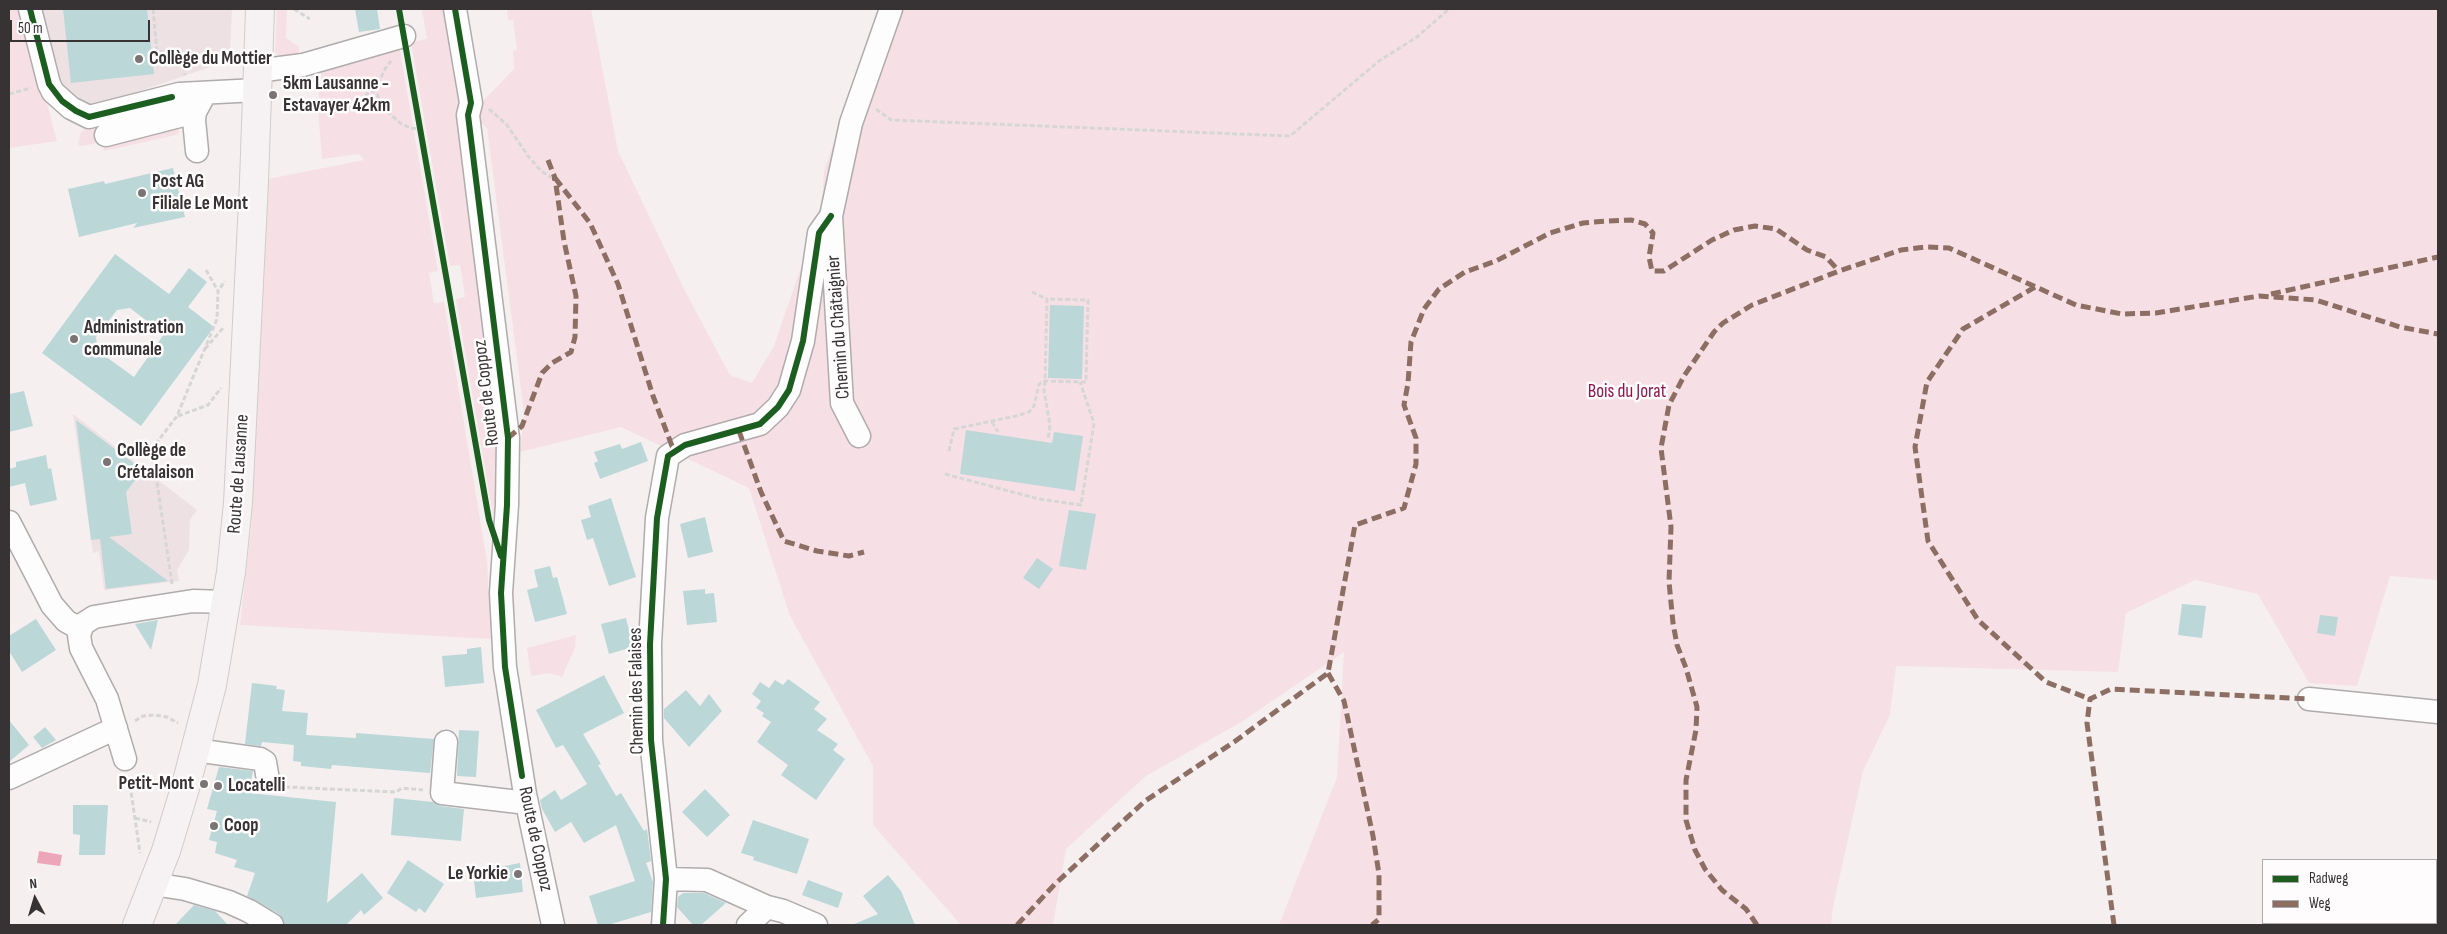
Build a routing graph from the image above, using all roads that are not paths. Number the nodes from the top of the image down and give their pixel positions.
1 (30, 9) edge
2 (260, 9) edge
3 (455, 9) edge
4 (891, 9) edge
5 (401, 46) road end
6 (257, 80) junction
7 (200, 103) junction
8 (106, 135) dead end
9 (197, 151) dead end
10 (830, 216) junction
11 (859, 436) dead end
12 (668, 456) joint
13 (9, 522) edge
14 (227, 602) junction
15 (80, 629) junction
16 (2309, 699) dead end
17 (2438, 712) edge
18 (120, 723) junction
19 (446, 742) dead end
20 (195, 750) junction
21 (125, 759) road end
22 (9, 778) edge
23 (268, 780) road end
24 (527, 803) junction
25 (148, 872) junction
26 (666, 879) junction
27 (767, 907) junction
28 (137, 925) edge
29 (272, 925) edge
30 (553, 925) edge
31 (663, 925) edge
32 (748, 925) edge
33 (816, 925) edge

1 - 7 street
2 - 6 main road, Route de Lausanne
3 - 24 street, Route de Coppoz
4 - 10 street, Chemin du Châtaignier
5 - 6 street
6 - 7 street
6 - 14 main road, Route de Lausanne
7 - 8 street
7 - 9 street
10 - 11 street, Chemin du Châtaignier
10 - 12 street, Chemin du Châtaignier
12 - 26 street, Chemin des Falaises
13 - 15 street
14 - 15 street
14 - 20 main road, Route de Lausanne
15 - 18 street
16 - 17 street
18 - 21 street
18 - 22 street
19 - 24 street
20 - 23 street
20 - 25 main road, Route de Lausanne
24 - 30 street, Route de Coppoz
25 - 28 main road, Route de Lausanne
25 - 29 street
26 - 27 street
26 - 31 street, Chemin des Falaises
27 - 32 street
27 - 33 street

